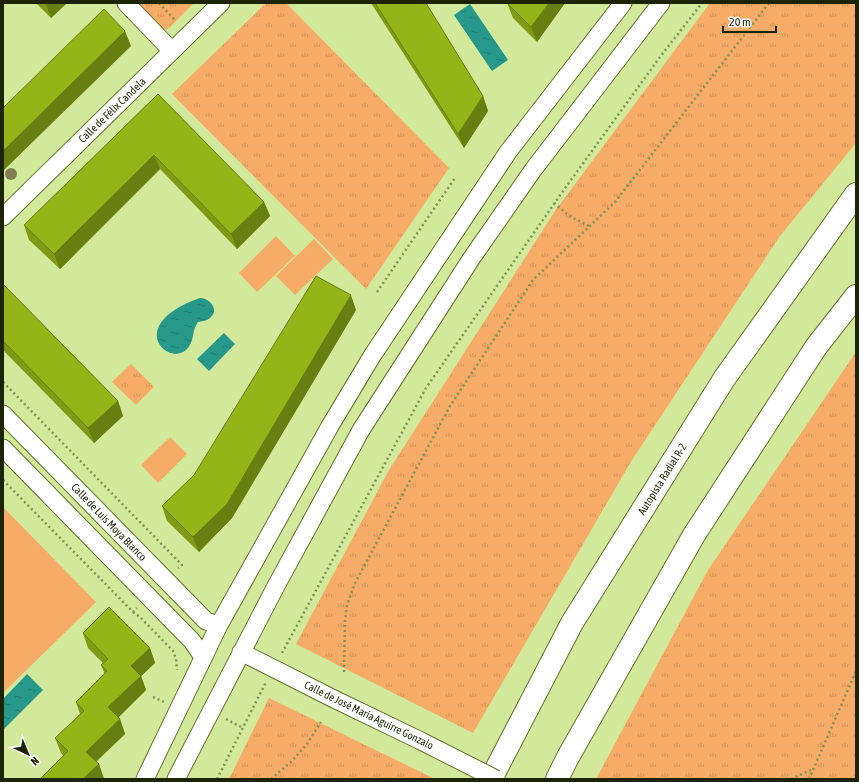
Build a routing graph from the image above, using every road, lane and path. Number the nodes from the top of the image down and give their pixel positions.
1 (126, 3) edge
2 (159, 3) edge
3 (221, 3) edge
4 (623, 3) edge
5 (661, 3) edge
6 (702, 3) edge
7 (769, 3) edge
8 (176, 20) dead end
9 (172, 51) junction
10 (455, 178) dead end
11 (856, 194) edge
12 (554, 203) junction
13 (3, 217) edge
14 (589, 226) junction
15 (377, 292) dead end
16 (856, 296) edge
17 (3, 382) edge
18 (3, 414) edge
19 (3, 448) edge
20 (3, 480) edge
21 (178, 569) dead end
22 (142, 603) dead end
23 (133, 612) junction
24 (219, 624) junction
25 (285, 648) dead end
26 (241, 652) junction
27 (203, 657) junction
28 (856, 671) edge
29 (344, 672) dead end
30 (176, 675) dead end
31 (263, 689) dead end
32 (153, 697) dead end
33 (167, 703) dead end
34 (222, 718) dead end
35 (321, 722) dead end
36 (243, 728) junction
37 (814, 768) junction
38 (145, 779) edge
39 (176, 779) edge
40 (217, 779) edge
41 (272, 779) edge
42 (491, 779) edge
43 (496, 779) edge
44 (557, 779) edge
45 (791, 779) edge
46 (809, 779) edge

1 - 9 street
2 - 8 path
3 - 9 street, Calle de Félix Candela
4 - 24 street
5 - 26 street
6 - 12 path
7 - 14 path
9 - 13 street, Calle de Félix Candela
10 - 15 path
11 - 42 highway, Autopista Radial R-2
12 - 14 path
12 - 25 path
14 - 29 path
16 - 44 highway
17 - 21 path
18 - 24 street, Calle de Luis Moya Blanco
19 - 27 street
20 - 23 path
22 - 23 path
23 - 30 path
24 - 27 street
26 - 39 street
26 - 43 street, Calle de José María Aguirre Gonzalo, bridge
27 - 38 street
28 - 37 path
31 - 36 path
32 - 33 path
34 - 36 path
35 - 41 path
36 - 40 path
37 - 45 path
37 - 46 path

